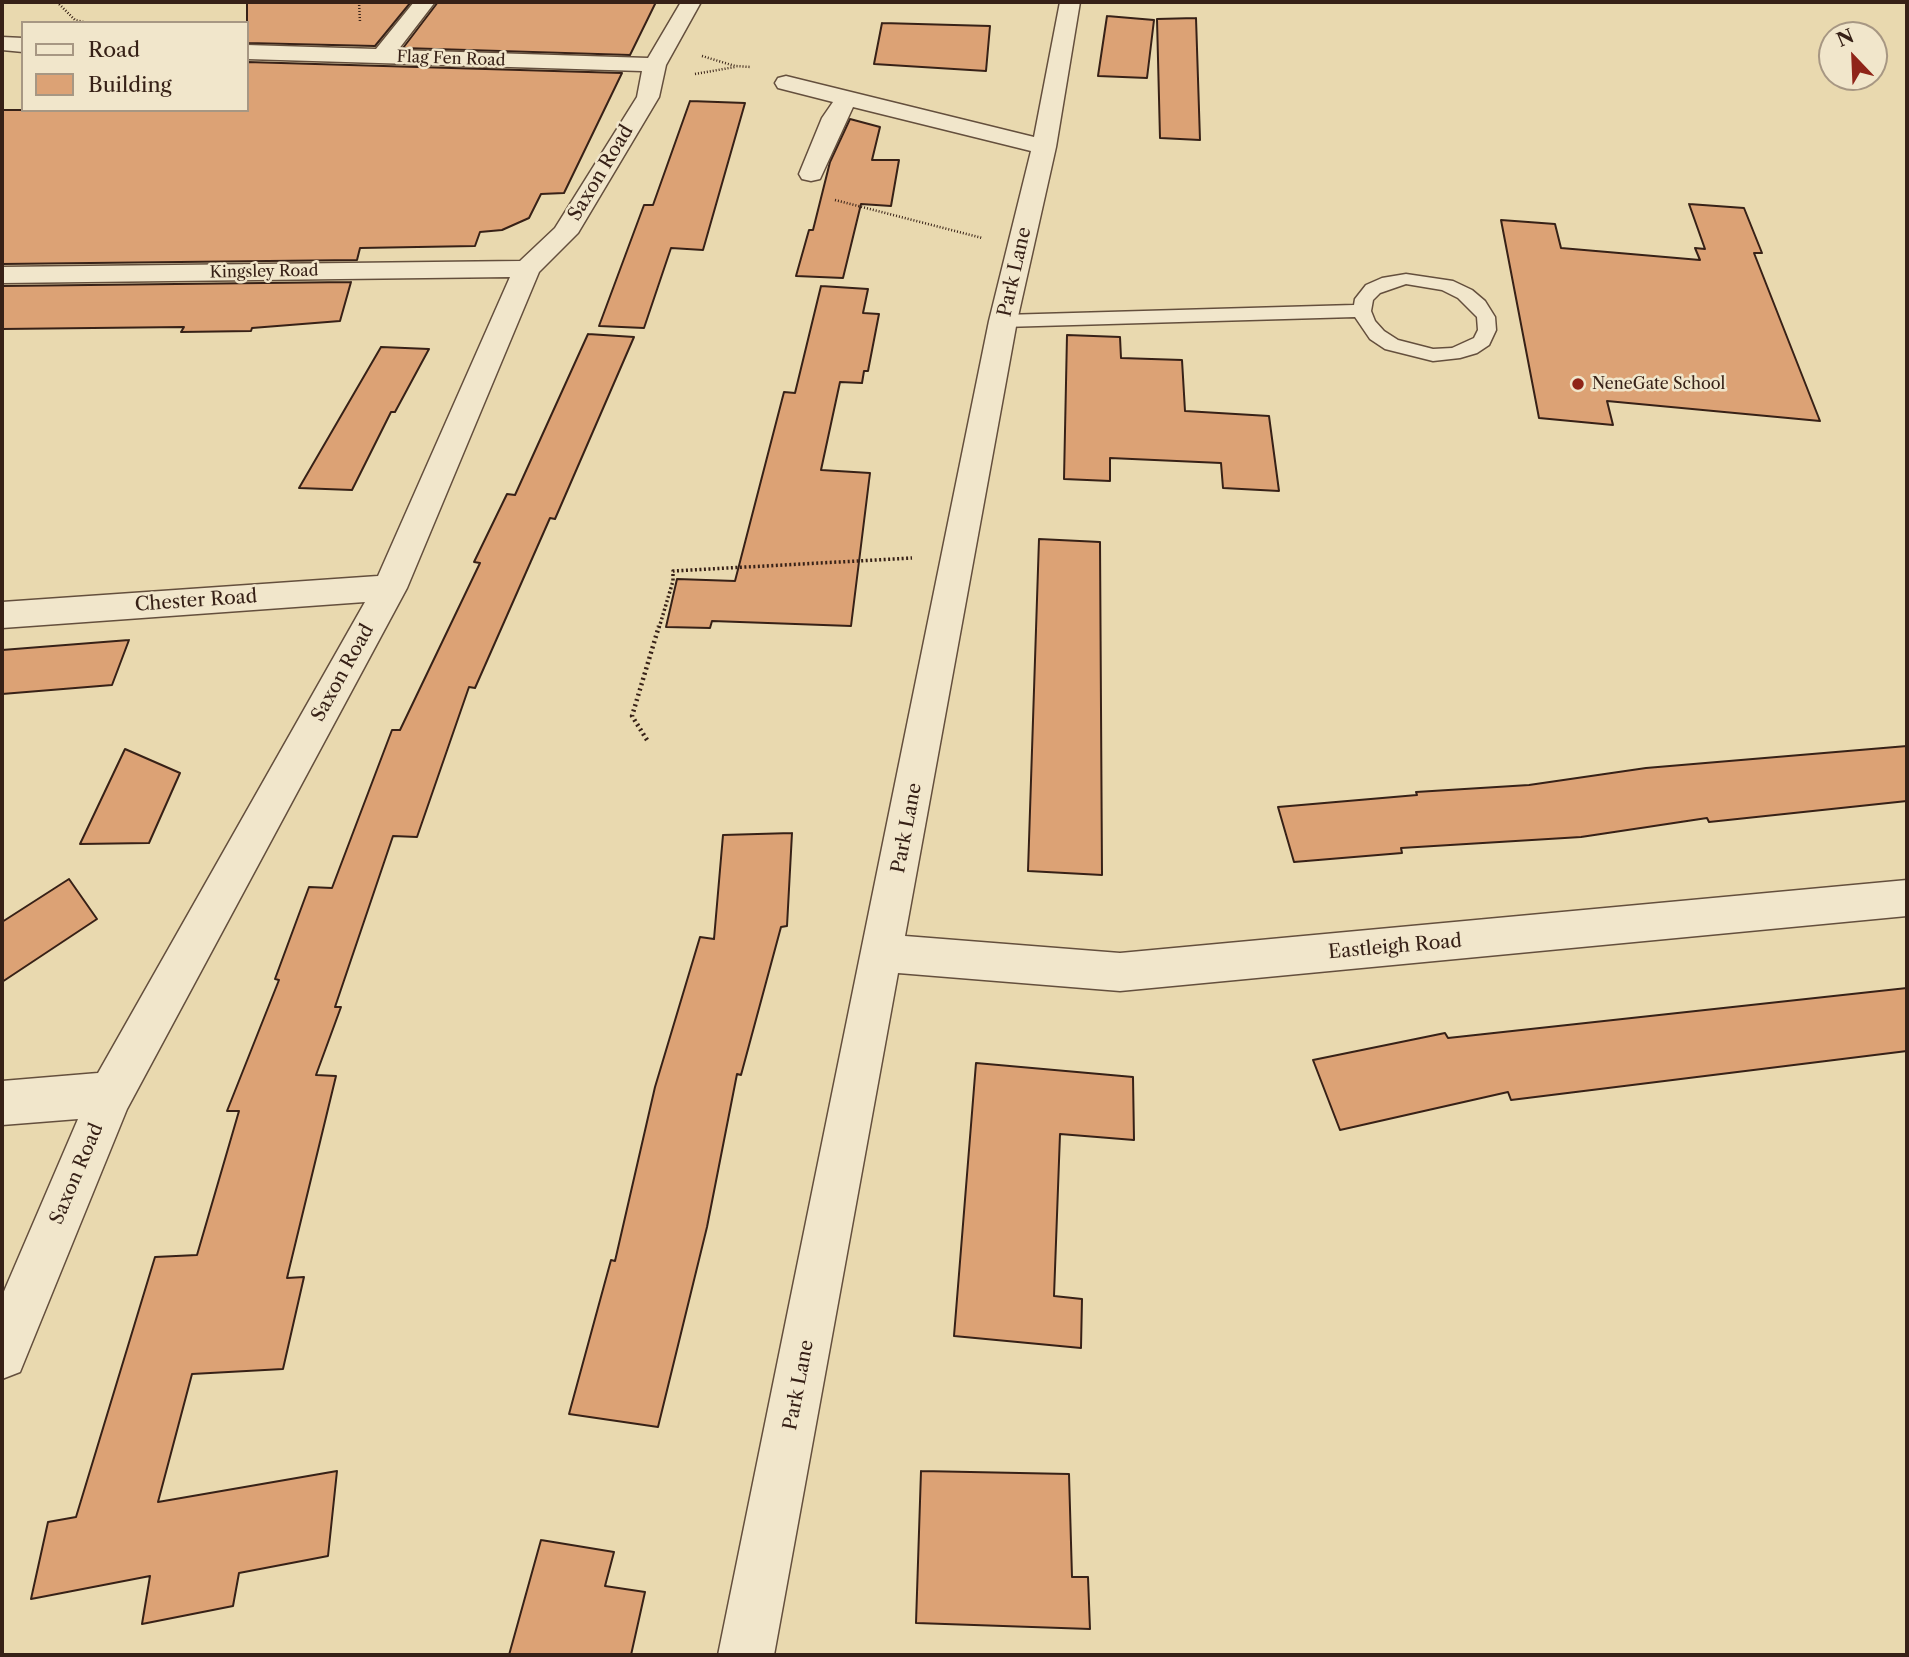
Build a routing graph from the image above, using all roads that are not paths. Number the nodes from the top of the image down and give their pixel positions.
1 (425, 2) edge
2 (691, 2) edge
3 (1070, 2) edge
4 (2, 44) edge
5 (21, 45) edge
6 (248, 52) edge
7 (381, 57) junction
8 (655, 65) junction
9 (786, 83) dead end
10 (847, 98) junction
11 (1044, 147) junction
12 (811, 174) dead end
13 (527, 269) junction
14 (2, 275) edge
15 (1362, 311) junction
16 (1003, 321) junction
17 (390, 588) junction
18 (2, 614) edge
19 (1907, 898) edge
20 (883, 953) junction
21 (111, 1094) junction
22 (2, 1103) edge
23 (2, 1354) edge
24 (746, 1655) edge

1 - 7 street
2 - 8 street, Saxon Road
3 - 11 street, Park Lane
4 - 5 street
6 - 7 street, Flag Fen Road
7 - 8 street, Flag Fen Road
8 - 13 street, Saxon Road
9 - 10 street
10 - 11 street
10 - 12 street
11 - 16 street, Park Lane
13 - 14 street, Kingsley Road
13 - 17 street, Saxon Road
15 - 15 lane
15 - 16 lane
16 - 20 street, Park Lane
17 - 18 street, Chester Road
17 - 21 street, Saxon Road
19 - 20 street, Eastleigh Road
20 - 24 street, Park Lane
21 - 22 street
21 - 23 street, Saxon Road

